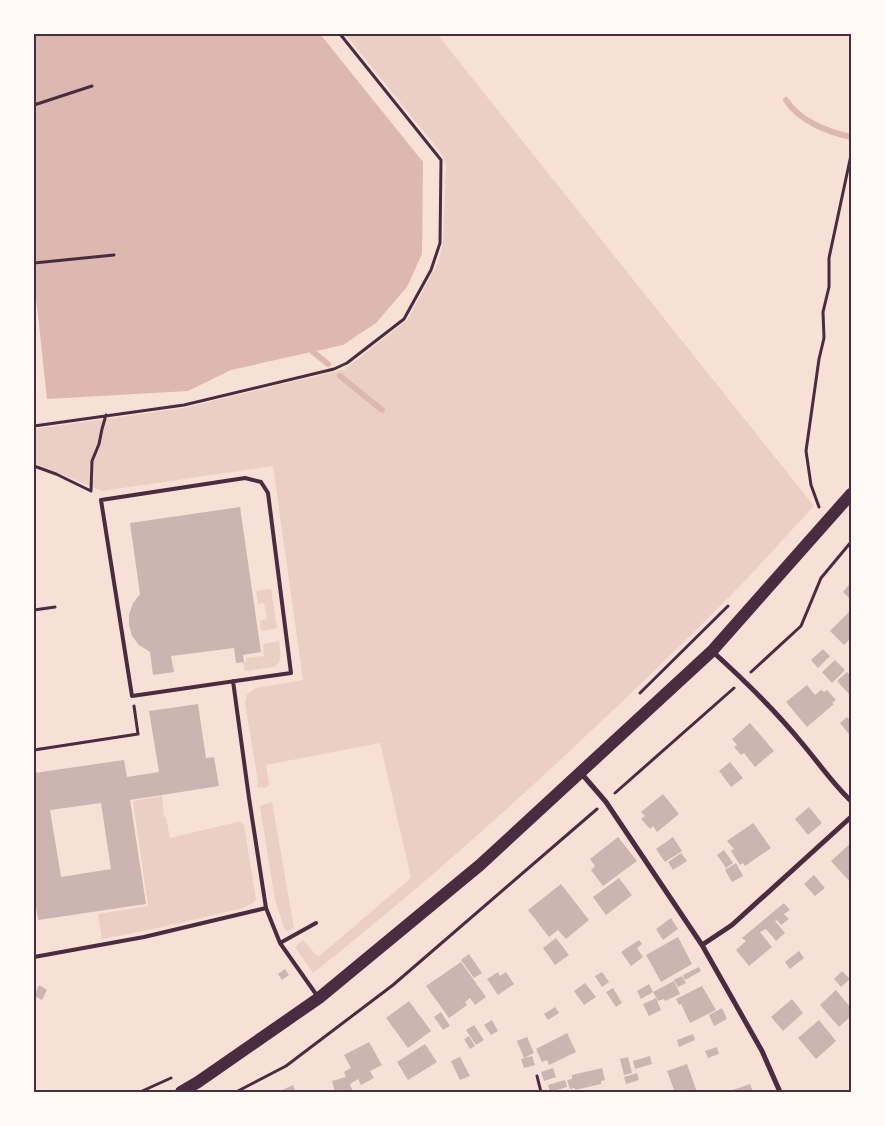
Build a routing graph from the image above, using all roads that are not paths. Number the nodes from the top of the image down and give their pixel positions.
1 (851, 494) edge
2 (712, 651) junction
3 (233, 682) junction
4 (580, 772) junction
5 (851, 800) edge
6 (851, 817) edge
7 (266, 908) junction
8 (316, 923) dead end
9 (280, 943) junction
10 (702, 945) junction
11 (34, 956) edge
12 (320, 998) junction
13 (34, 1084) edge
14 (34, 1092) edge
15 (181, 1092) edge
16 (780, 1092) edge

1 - 2 main road
2 - 4 main road
2 - 5 street
3 - 3 lane
3 - 7 lane
4 - 10 street
4 - 12 main road
6 - 10 street
7 - 9 lane
7 - 11 lane
8 - 9 lane
9 - 12 lane
10 - 16 street
12 - 15 main road
13 - 14 lane

